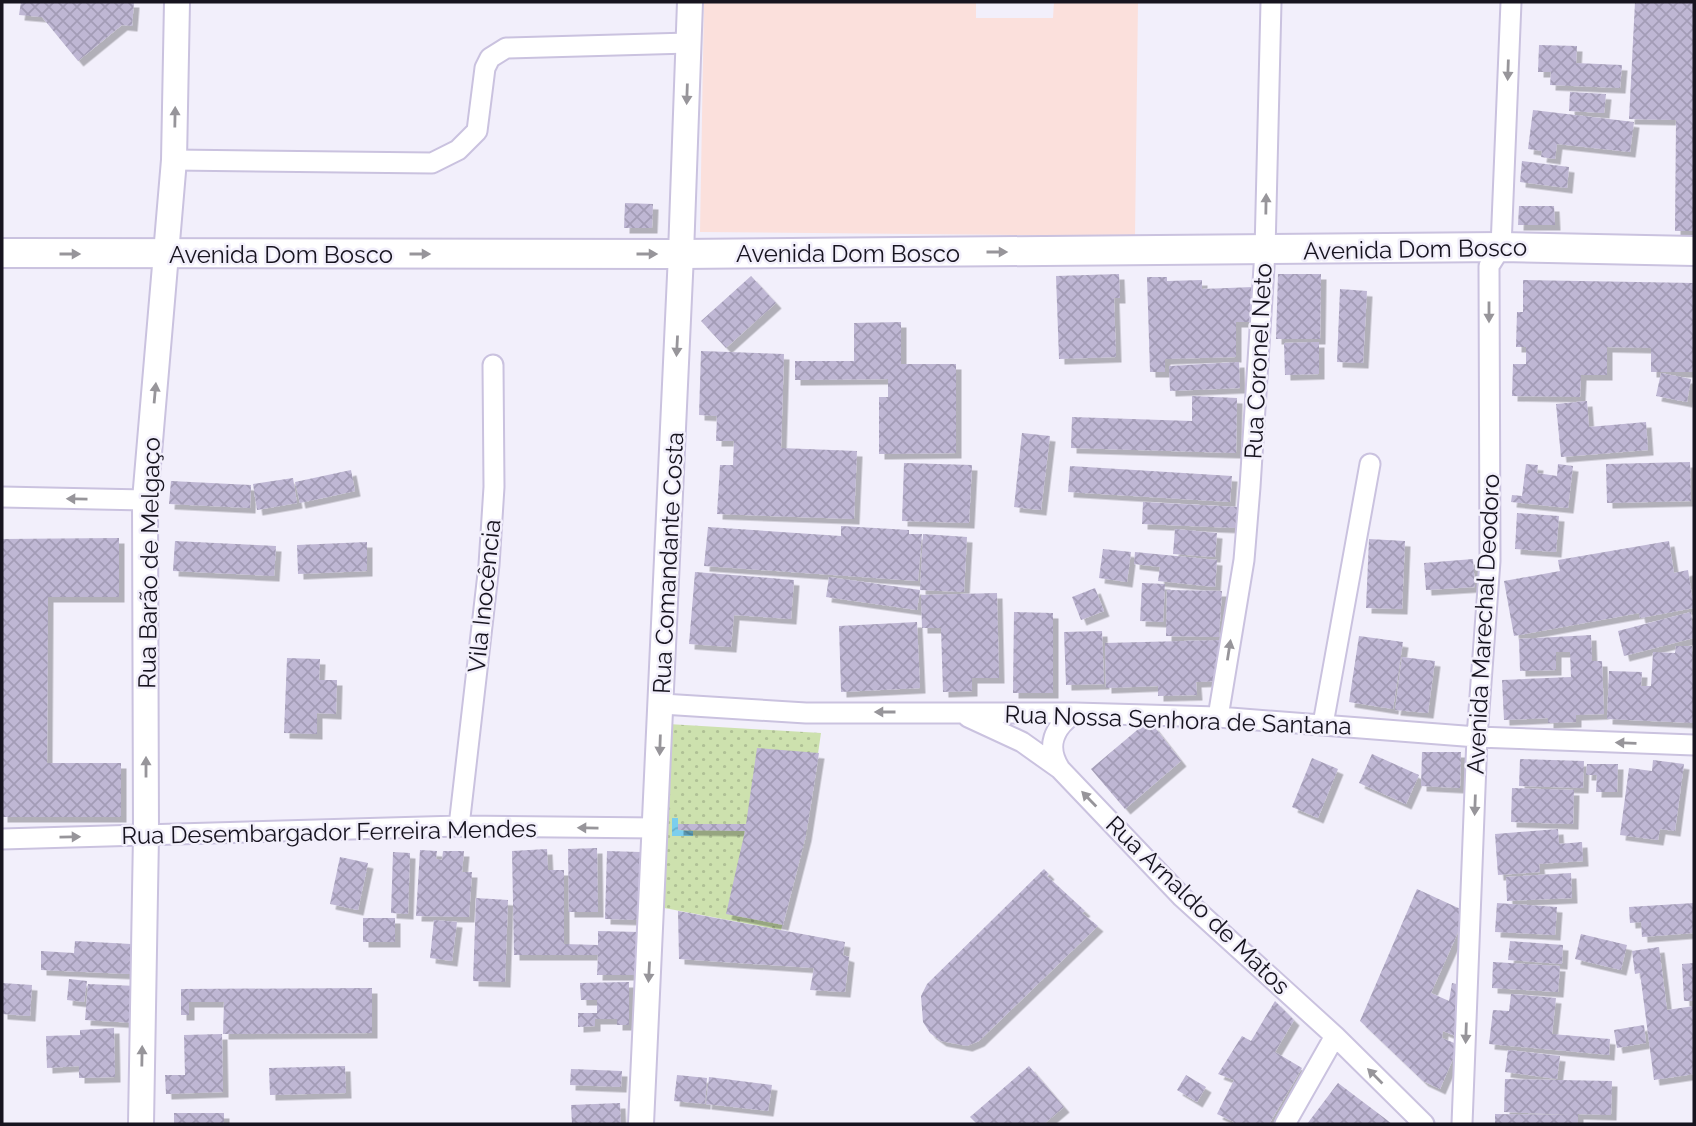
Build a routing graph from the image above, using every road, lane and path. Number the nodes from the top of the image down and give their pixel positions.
1 (177, 2) edge
2 (690, 2) edge
3 (1271, 2) edge
4 (1511, 2) edge
5 (689, 43) junction
6 (174, 160) junction
7 (1501, 247) junction
8 (1265, 251) junction
9 (1694, 251) edge
10 (2, 253) edge
11 (681, 254) junction
12 (167, 255) junction
13 (493, 365) dead end
14 (1370, 464) dead end
15 (2, 497) edge
16 (145, 500) junction
17 (662, 704) junction
18 (954, 713) junction
19 (1075, 713) junction
20 (1218, 717) junction
21 (1323, 724) junction
22 (1477, 737) junction
23 (1694, 746) edge
24 (1060, 769) junction
25 (459, 826) junction
26 (656, 828) junction
27 (146, 835) junction
28 (2, 839) edge
29 (1335, 1036) junction
30 (141, 1124) edge
31 (641, 1124) edge
32 (1285, 1124) edge
33 (1424, 1124) edge
34 (1462, 1124) edge

6 -> 1 street, Rua Barão de Melgaço
2 - 5 street, Rua Comandante Costa
8 -> 3 street, Rua Coronel Neto
4 -> 7 street, Avenida Marechal Deodoro
5 - 6 street
5 -> 11 street, Rua Comandante Costa
6 - 12 street, Rua Barão de Melgaço
7 - 8 main road, Avenida Dom Bosco
7 - 9 main road, Avenida Dom Bosco
7 -> 22 street, Avenida Marechal Deodoro
11 -> 8 main road, Avenida Dom Bosco
20 -> 8 street, Rua Coronel Neto
10 -> 12 main road, Avenida Dom Bosco
12 -> 11 main road, Avenida Dom Bosco
11 -> 17 street, Rua Comandante Costa
16 -> 12 street, Rua Barão de Melgaço
13 - 25 street, Vila Inocência
14 - 21 street
16 -> 15 street
27 -> 16 street, Rua Barão de Melgaço
18 -> 17 street, Rua Nossa Senhora de Santana
17 -> 26 street, Rua Comandante Costa
18 - 19 street, Rua Nossa Senhora de Santana
18 - 24 street, Rua Arnaldo de Matos
19 - 20 street, Rua Nossa Senhora de Santana
19 - 24 street
20 - 21 street, Rua Nossa Senhora de Santana
21 - 22 street, Rua Nossa Senhora de Santana
23 -> 22 street, Rua Nossa Senhora de Santana
22 -> 34 street, Avenida Marechal Deodoro
29 -> 24 street, Rua Arnaldo de Matos
26 -> 25 street, Rua Desembargador Ferreira Mendes
25 - 27 street, Rua Desembargador Ferreira Mendes
26 -> 31 street, Rua Comandante Costa
28 -> 27 street, Rua Desembargador Ferreira Mendes
30 -> 27 street, Rua Barão de Melgaço
29 - 32 street
33 -> 29 street, Rua Arnaldo de Matos

